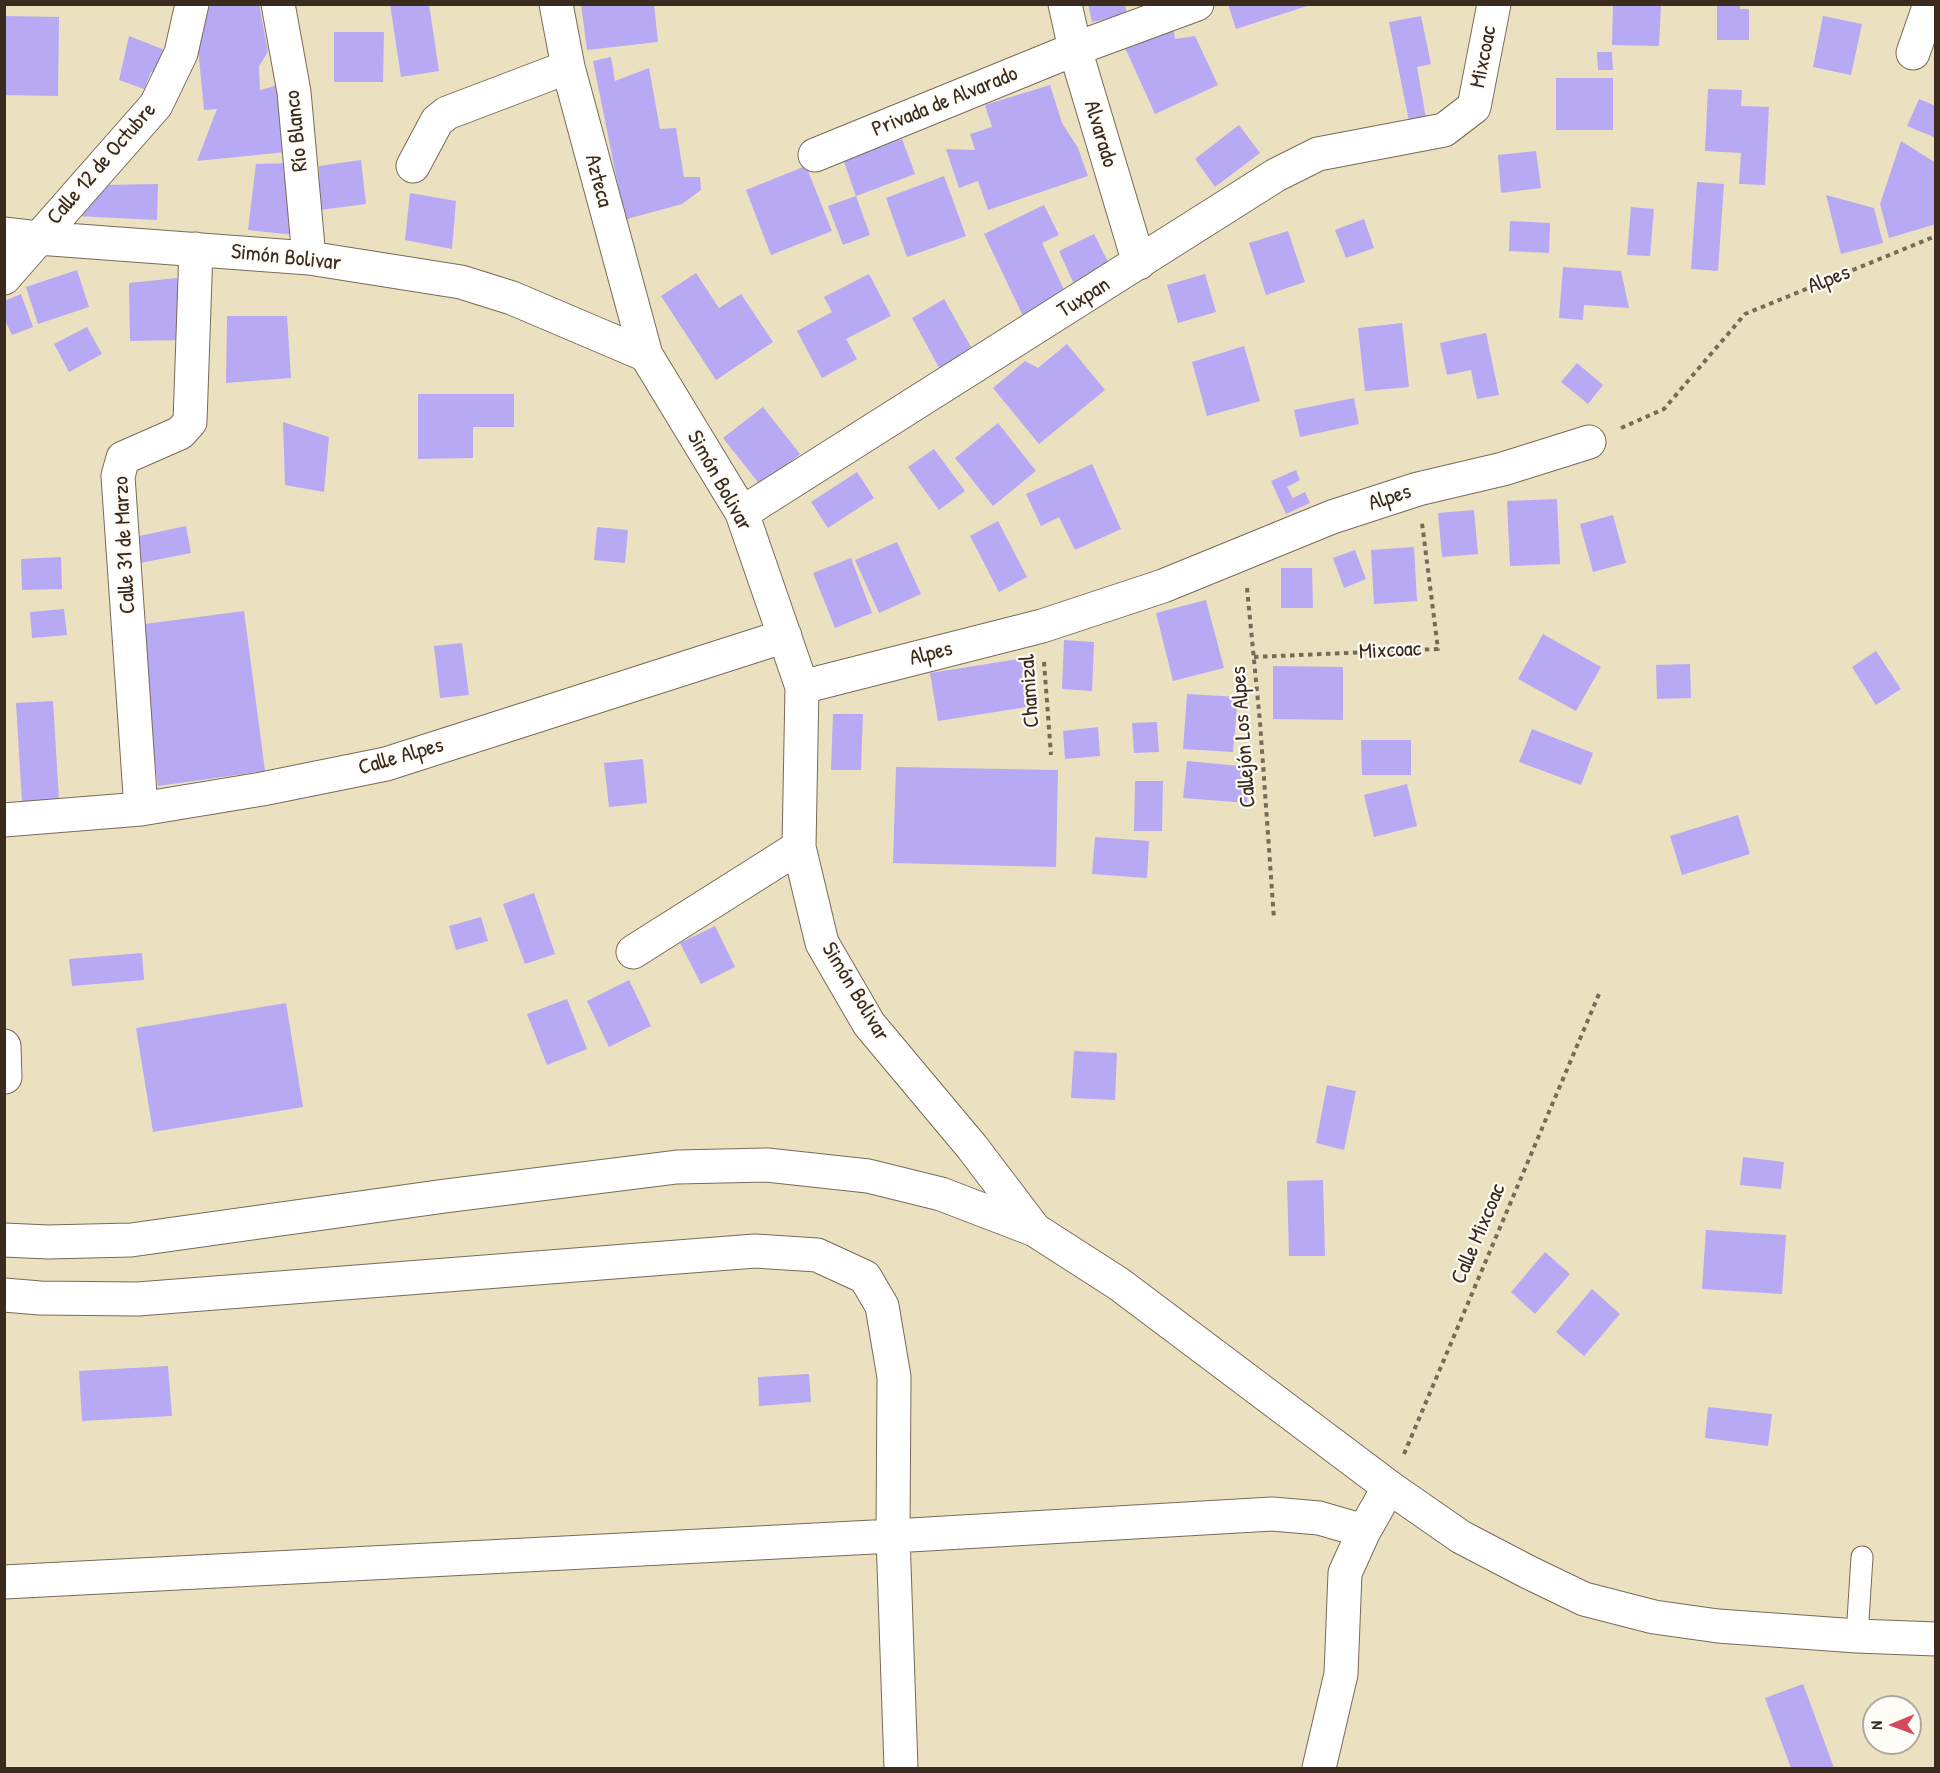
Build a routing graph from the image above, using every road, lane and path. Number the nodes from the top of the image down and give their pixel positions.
1 (192, 4) edge
2 (278, 4) edge
3 (556, 4) edge
4 (1065, 4) edge
5 (1197, 4) edge
6 (1494, 4) edge
7 (1930, 4) edge
8 (1075, 49) junction
9 (1913, 53) dead end
10 (568, 67) junction
11 (1444, 130) joint
12 (815, 155) dead end
13 (413, 166) dead end
14 (4, 234) edge
15 (1935, 236) edge
16 (38, 238) junction
17 (196, 249) junction
18 (309, 258) junction
19 (1139, 263) junction
20 (4, 278) edge
21 (646, 356) junction
22 (1589, 442) joint
23 (1418, 489) junction
24 (742, 513) junction
25 (1243, 553) junction
26 (1042, 626) junction
27 (785, 636) junction
28 (1254, 657) junction
29 (802, 687) junction
30 (1051, 754) dead end
31 (141, 809) junction
32 (4, 820) edge
33 (799, 847) junction
34 (1274, 919) dead end
35 (633, 952) dead end
36 (1599, 994) dead end
37 (1035, 1230) junction
38 (4, 1240) edge
39 (4, 1295) edge
40 (1389, 1487) junction
41 (1364, 1532) junction
42 (893, 1536) junction
43 (1862, 1557) dead end
44 (4, 1582) edge
45 (1857, 1636) junction
46 (1935, 1639) edge
47 (902, 1768) edge
48 (1319, 1768) edge

1 - 16 main road, Calle 12 de Octubre
2 - 18 main road, Río Blanco
3 - 10 main road, Azteca
4 - 8 main road, Alvarado
5 - 8 main road, Privada de Alvarado
6 - 11 main road, Mixcoac
7 - 9 main road
8 - 12 main road, Privada de Alvarado
8 - 19 main road, Alvarado
10 - 13 main road
10 - 21 main road, Azteca
11 - 19 main road, Tuxpan
14 - 16 main road, Simón Bolivar
15 - 22 path, Alpes
16 - 17 main road, Simón Bolivar
16 - 20 main road, Calle 12 de Octubre
17 - 18 main road, Simón Bolivar
17 - 31 main road, Calle 31 de Marzo
18 - 21 main road, Simón Bolivar
19 - 24 main road, Tuxpan
21 - 24 main road, Simón Bolivar
22 - 23 main road, Alpes
23 - 25 main road, Alpes
23 - 28 path, Mixcoac
24 - 27 main road, Simón Bolivar
25 - 26 main road, Alpes
25 - 28 path, Callejón Los Alpes
26 - 29 main road, Alpes
26 - 30 path, Chamizal
27 - 29 main road, Simón Bolivar
27 - 31 main road, Calle Alpes
28 - 34 path, Callejón Los Alpes
29 - 33 main road, Simón Bolivar
31 - 32 main road, Calle Alpes
33 - 35 main road
33 - 37 main road, Simón Bolivar
36 - 40 path, Calle Mixcoac
37 - 38 main road
37 - 40 main road
39 - 42 main road
40 - 41 main road
40 - 45 main road
41 - 42 main road
41 - 48 main road
42 - 44 main road
42 - 47 main road
43 - 45 lane
45 - 46 main road

